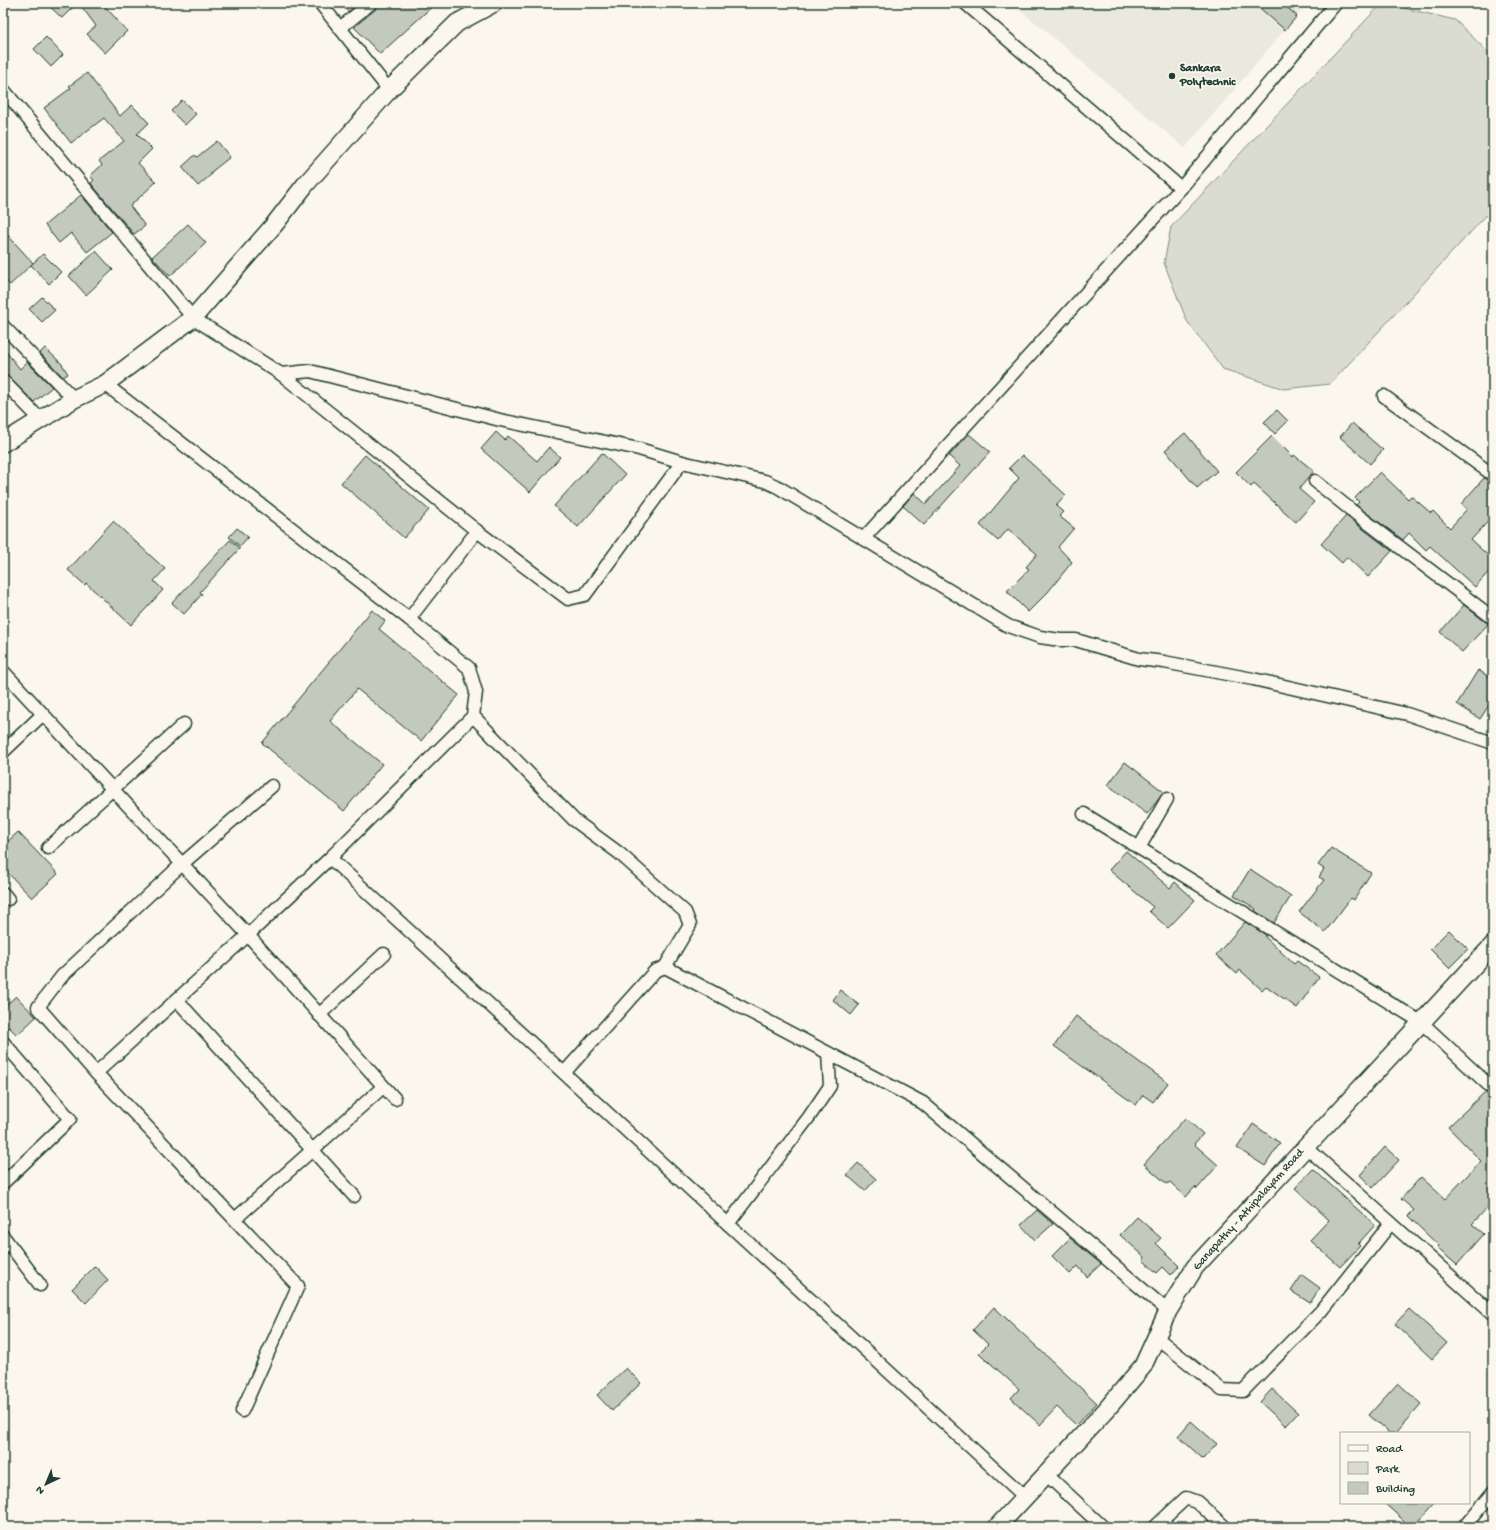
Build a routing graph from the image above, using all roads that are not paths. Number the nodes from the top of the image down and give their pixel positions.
1 (320, 3) edge
2 (371, 3) edge
3 (494, 3) edge
4 (965, 3) edge
5 (1336, 3) edge
6 (340, 28) junction
7 (3, 88) edge
8 (389, 90) junction
9 (1181, 188) junction
10 (193, 318) junction
11 (3, 326) edge
12 (281, 374) junction
13 (3, 381) edge
14 (105, 384) junction
15 (1384, 396) dead end
16 (74, 399) junction
17 (41, 420) junction
18 (5, 439) edge
19 (682, 462) junction
20 (1493, 475) edge
21 (1315, 481) dead end
22 (477, 531) junction
23 (863, 538) junction
24 (1493, 618) edge
25 (409, 619) junction
26 (3, 671) edge
27 (43, 714) junction
28 (473, 716) junction
29 (184, 724) dead end
30 (1493, 742) edge
31 (3, 752) edge
32 (272, 786) dead end
33 (114, 790) junction
34 (1167, 799) dead end
35 (1084, 814) dead end
36 (48, 848) dead end
37 (1138, 848) junction
38 (330, 858) junction
39 (182, 864) junction
40 (248, 935) junction
41 (1493, 945) edge
42 (384, 954) dead end
43 (665, 967) junction
44 (177, 1000) junction
45 (319, 1015) junction
46 (1421, 1022) junction
47 (3, 1042) edge
48 (828, 1053) junction
49 (96, 1073) junction
50 (564, 1073) junction
51 (383, 1087) junction
52 (1493, 1089) edge
53 (395, 1100) dead end
54 (1306, 1147) junction
55 (312, 1150) junction
56 (3, 1183) edge
57 (354, 1196) dead end
58 (235, 1219) junction
59 (1391, 1223) junction
60 (728, 1224) junction
61 (3, 1236) edge
62 (40, 1285) dead end
63 (1168, 1311) junction
64 (1493, 1314) edge
65 (1156, 1337) junction
66 (242, 1411) dead end
67 (1046, 1474) junction
68 (1493, 1492) edge
69 (1025, 1497) junction
70 (1470, 1525) edge
71 (996, 1527) edge
72 (1103, 1527) edge
73 (1155, 1527) edge
74 (1225, 1527) edge

1 - 6 street
2 - 6 street
3 - 8 main road
4 - 9 street
5 - 9 street
6 - 8 street
7 - 10 street
8 - 10 main road
9 - 23 street
10 - 12 street
10 - 14 main road
11 - 16 street
12 - 19 street
12 - 22 street
13 - 17 street
14 - 16 main road
14 - 25 street
15 - 20 street
16 - 17 main road
17 - 18 main road
19 - 22 street
19 - 23 street
21 - 24 street
22 - 25 street
23 - 30 street
25 - 28 street
26 - 27 street
27 - 31 street
27 - 33 street
28 - 38 street
28 - 43 street
29 - 33 street
32 - 39 street
33 - 36 street
33 - 39 street
34 - 37 street
35 - 37 street
37 - 46 street
38 - 40 street
38 - 50 street
39 - 40 street
39 - 49 street
40 - 44 street
40 - 45 street
41 - 46 main road, Ganapathy - Athipalayam Road
42 - 45 street
43 - 48 street
43 - 50 street
44 - 49 street
44 - 55 street
45 - 51 street
46 - 52 street
46 - 54 main road, Ganapathy - Athipalayam Road
47 - 56 street
48 - 60 street
48 - 63 street
49 - 58 street
50 - 60 street
51 - 53 street
51 - 55 street
54 - 59 street
54 - 63 main road, Ganapathy - Athipalayam Road
55 - 57 street
55 - 58 street
58 - 66 street
59 - 64 street
59 - 65 street
60 - 69 street
61 - 62 street
63 - 65 main road, Ganapathy - Athipalayam Road
65 - 67 main road, Ganapathy - Athipalayam Road
67 - 69 main road, Ganapathy - Athipalayam Road
67 - 72 street
68 - 70 street
69 - 71 main road, Ganapathy - Athipalayam Road
73 - 74 street

